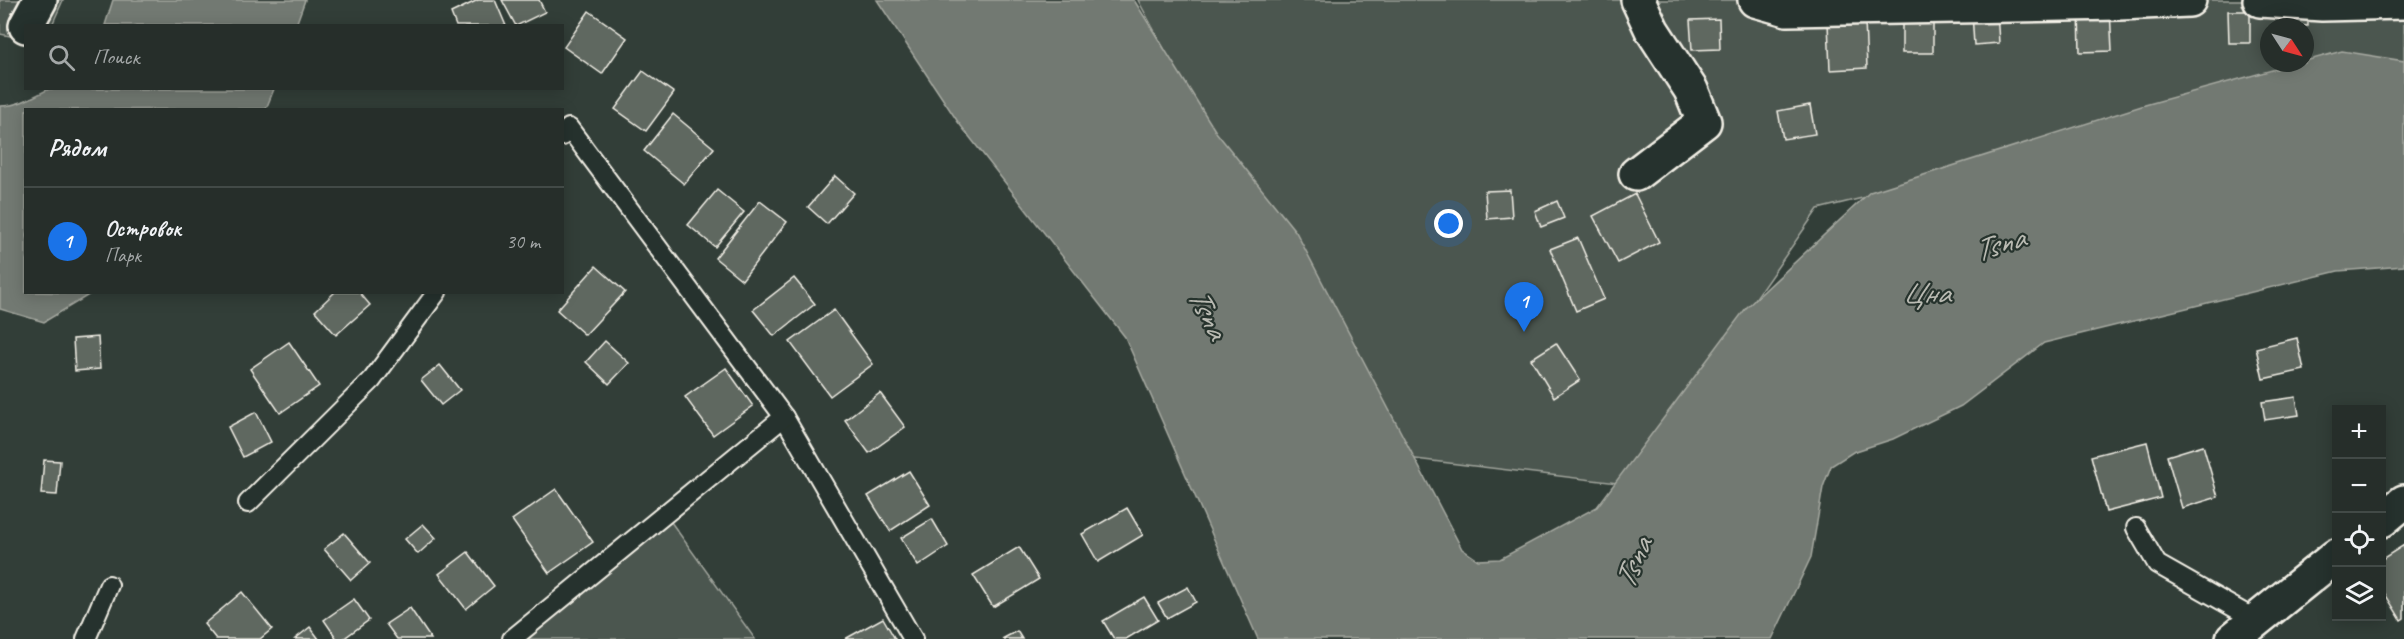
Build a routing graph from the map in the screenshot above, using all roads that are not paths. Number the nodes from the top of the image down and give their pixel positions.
1 (40, 0) edge
2 (1638, 0) edge
3 (1755, 0) edge
4 (2189, 0) edge
5 (2260, 0) edge
6 (2404, 2) edge
7 (27, 24) edge
8 (0, 28) edge
9 (24, 28) edge
10 (564, 134) edge
11 (1636, 174) dead end
12 (436, 294) edge
13 (784, 417) junction
14 (2403, 502) edge
15 (248, 503) dead end
16 (2386, 517) edge
17 (2136, 528) dead end
18 (2332, 560) edge
19 (109, 585) dead end
20 (2244, 630) edge
21 (86, 639) edge
22 (512, 639) edge
23 (913, 639) edge

1 - 7 street
2 - 11 street
3 - 4 street
5 - 6 street
8 - 9 street
10 - 13 lane
12 - 15 lane
13 - 22 lane
13 - 23 lane
14 - 16 street
17 - 20 lane
18 - 20 street
19 - 21 lane

